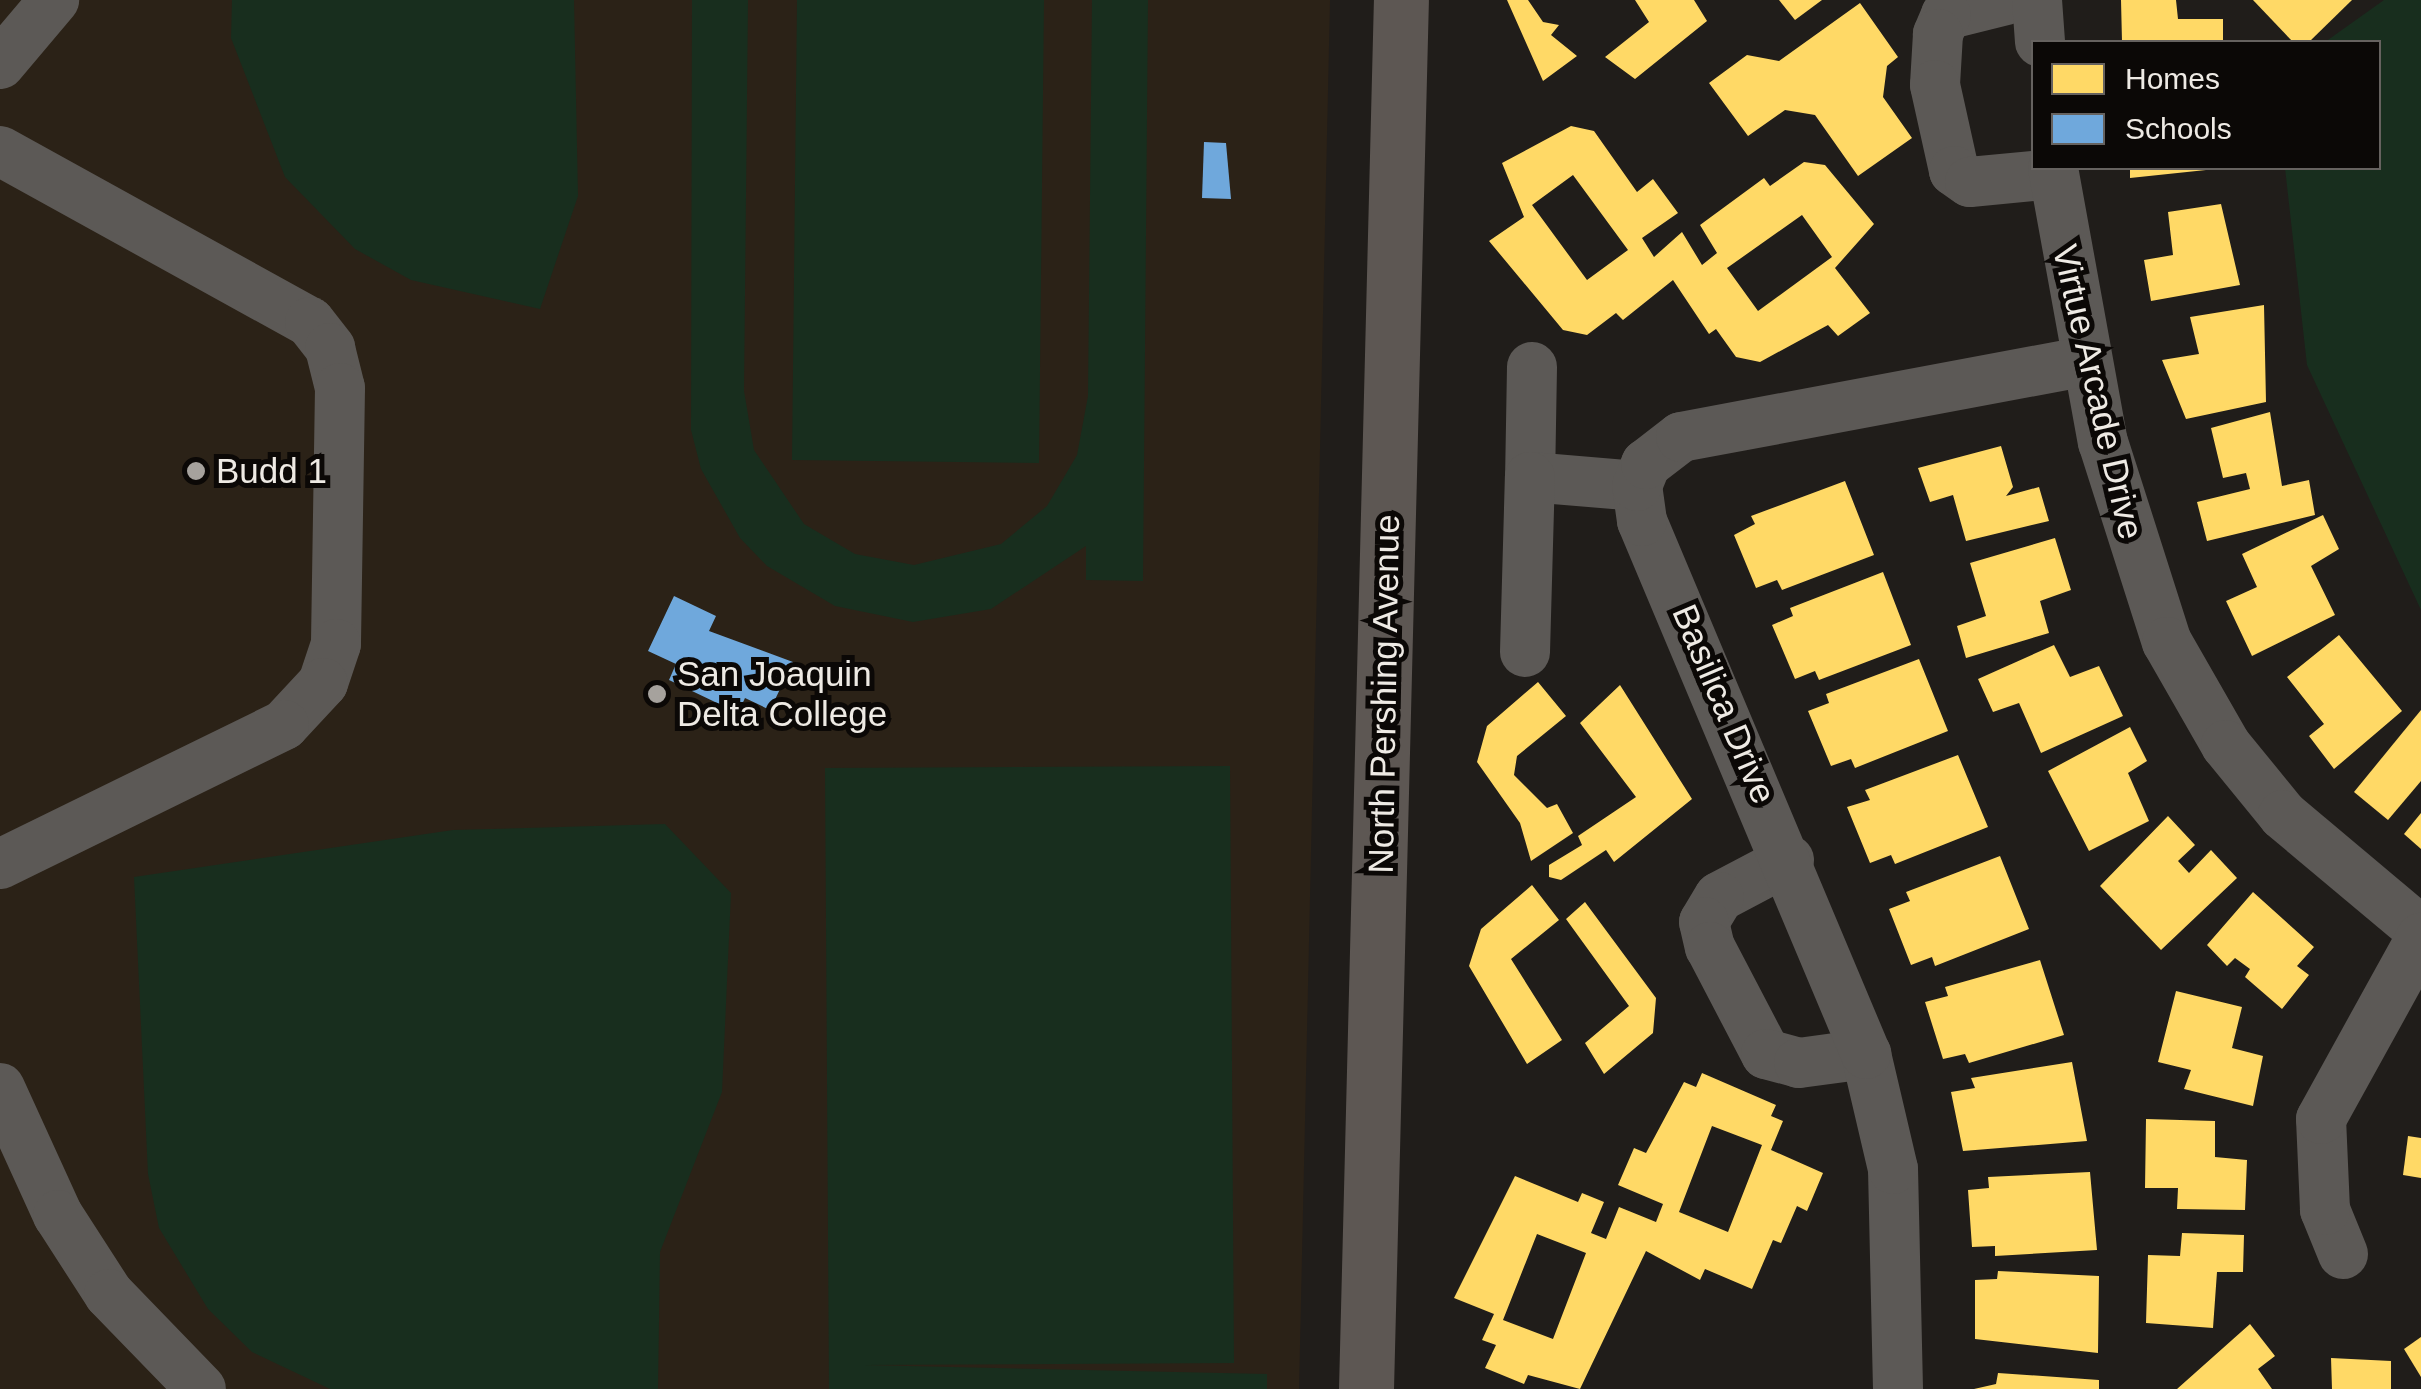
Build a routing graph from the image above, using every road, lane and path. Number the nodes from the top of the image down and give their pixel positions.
1 (54, 0) edge
2 (1401, 0) edge
3 (2006, 0) edge
4 (2037, 0) edge
5 (2040, 40) edge
6 (0, 64) edge
7 (0, 151) edge
8 (2053, 171) edge
9 (2086, 362) junction
10 (1532, 367) dead end
11 (1530, 477) junction
12 (1637, 486) junction
13 (1525, 652) dead end
14 (1789, 860) junction
15 (0, 864) edge
16 (2421, 934) edge
17 (1866, 1054) junction
18 (0, 1088) edge
19 (2343, 1254) dead end
20 (201, 1389) edge
21 (1366, 1389) edge
22 (1898, 1389) edge

1 - 6 street
2 - 21 main road, North Pershing Avenue
3 - 8 street
4 - 5 street
7 - 15 street
8 - 9 street, Virtue Arcade Drive
9 - 12 street
9 - 16 street, Virtue Arcade Drive
10 - 11 street
11 - 12 street
11 - 13 street
12 - 14 street, Basilica Drive
14 - 17 street, Basilica Drive
14 - 17 street
16 - 19 street
17 - 22 street, Basilica Drive
18 - 20 street

